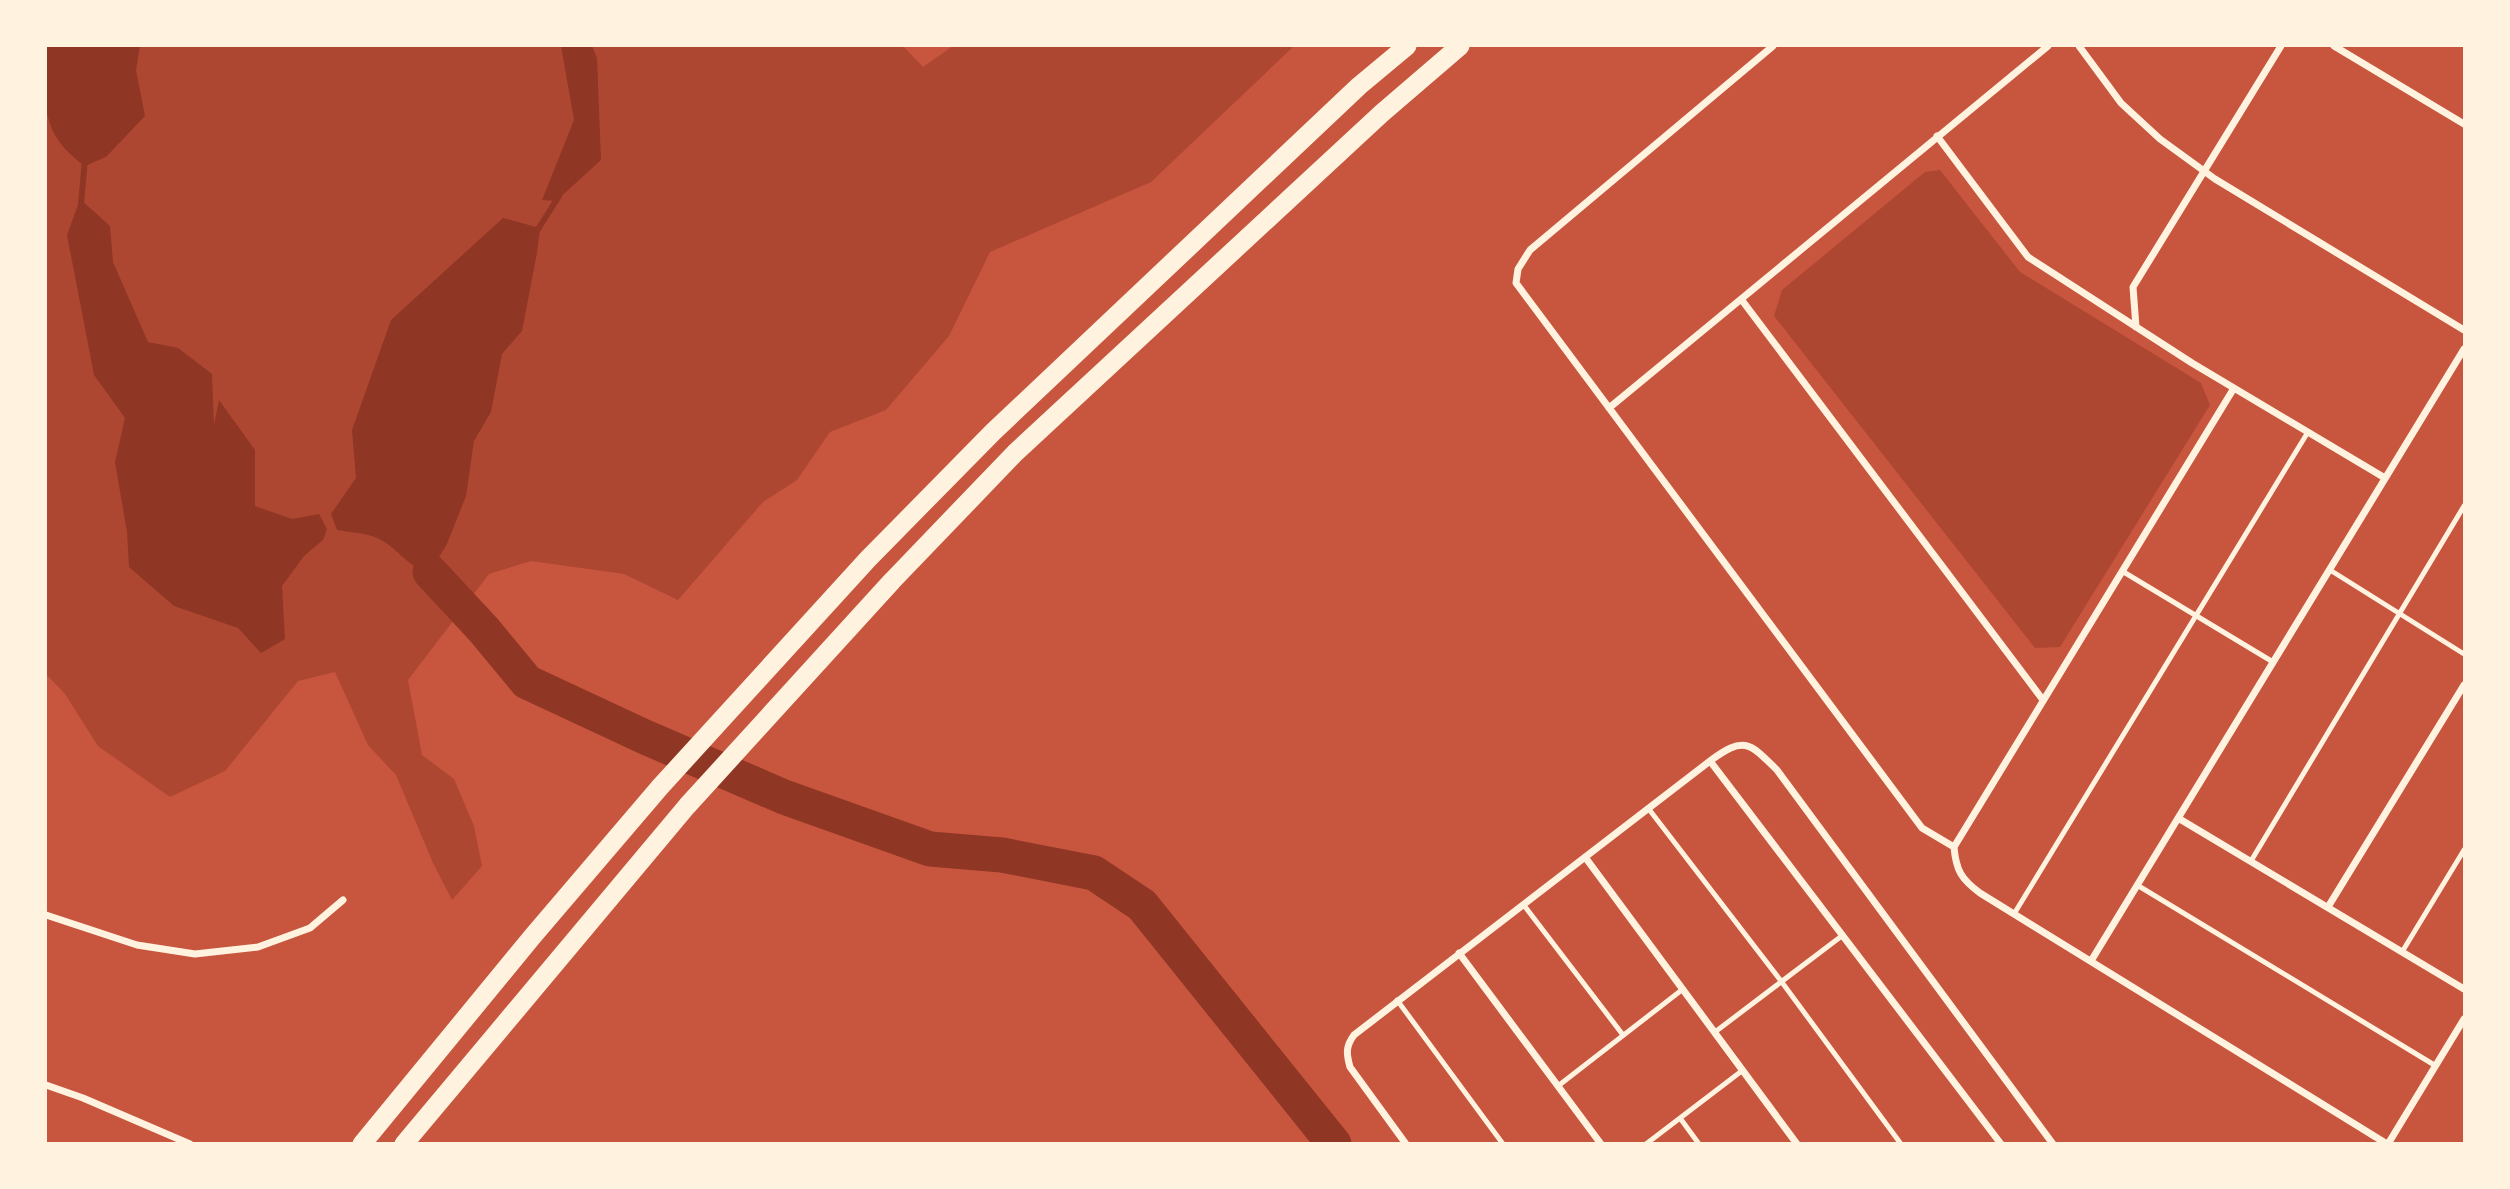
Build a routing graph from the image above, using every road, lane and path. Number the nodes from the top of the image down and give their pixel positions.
1 (1407, 46) edge
2 (1460, 46) edge
3 (1773, 46) edge
4 (2048, 46) edge
5 (2079, 46) edge
6 (2281, 46) edge
7 (2334, 46) edge
8 (2465, 124) edge
9 (1937, 136) junction
10 (2204, 171) junction
11 (1741, 299) junction
12 (2136, 327) junction
13 (2465, 330) edge
14 (2465, 349) edge
15 (2234, 388) junction
16 (1609, 408) junction
17 (2308, 432) junction
18 (2385, 478) junction
19 (2465, 506) edge
20 (2330, 570) junction
21 (2122, 571) junction
22 (2400, 614) junction
23 (2196, 616) junction
24 (2465, 654) edge
25 (2273, 662) junction
26 (2465, 685) edge
27 (2043, 700) junction
28 (1710, 761) junction
29 (1648, 808) junction
30 (2178, 818) junction
31 (1954, 846) junction
32 (2465, 849) edge
33 (1585, 857) junction
34 (2251, 861) junction
35 (2137, 885) junction
36 (343, 900) dead end
37 (1523, 904) junction
38 (2328, 907) junction
39 (2014, 914) junction
40 (46, 915) edge
41 (1843, 935) junction
42 (2402, 951) junction
43 (1459, 953) junction
44 (2091, 961) junction
45 (1781, 981) junction
46 (1683, 989) junction
47 (2465, 989) edge
48 (1397, 1000) junction
49 (2465, 1019) edge
50 (1715, 1032) junction
51 (1623, 1035) junction
52 (2436, 1066) junction
53 (1743, 1070) junction
54 (46, 1086) edge
55 (1558, 1086) junction
56 (1680, 1118) junction
57 (190, 1143) edge
58 (362, 1143) edge
59 (404, 1143) edge
60 (1406, 1143) edge
61 (1503, 1143) edge
62 (1601, 1143) edge
63 (1646, 1143) edge
64 (1699, 1143) edge
65 (1797, 1143) edge
66 (1901, 1143) edge
67 (2001, 1143) edge
68 (2053, 1143) edge
69 (2387, 1143) edge

1 - 58 highway
2 - 59 highway
3 - 16 street
4 - 9 street
5 - 10 street
6 - 10 street
7 - 8 street
9 - 11 street
9 - 12 street
10 - 12 street
10 - 13 street
11 - 16 street
11 - 27 street
12 - 15 street
14 - 18 street
15 - 17 street
15 - 21 street
16 - 31 street
17 - 18 street
17 - 23 lane
18 - 20 street
19 - 22 lane
20 - 22 lane
20 - 25 street
21 - 23 lane
21 - 27 street
22 - 24 lane
22 - 34 lane
23 - 25 lane
23 - 39 lane
25 - 30 street
26 - 38 street
27 - 31 street
28 - 29 street
28 - 41 street
28 - 68 street
29 - 33 street
29 - 45 lane
30 - 34 street
30 - 35 street
31 - 39 street
32 - 42 lane
33 - 37 street
33 - 46 street
34 - 38 street
35 - 44 street
35 - 52 lane
36 - 40 street
37 - 43 street
37 - 51 lane
38 - 42 street
39 - 44 street
41 - 45 lane
41 - 67 street
42 - 47 street
43 - 48 street
43 - 55 street
44 - 69 street
45 - 50 lane
45 - 66 lane
46 - 50 street
46 - 51 lane
48 - 60 street
48 - 61 lane
49 - 52 street
50 - 53 street
51 - 55 lane
52 - 69 street
53 - 56 lane
53 - 65 street
54 - 57 street
55 - 62 street
56 - 63 lane
56 - 64 lane

